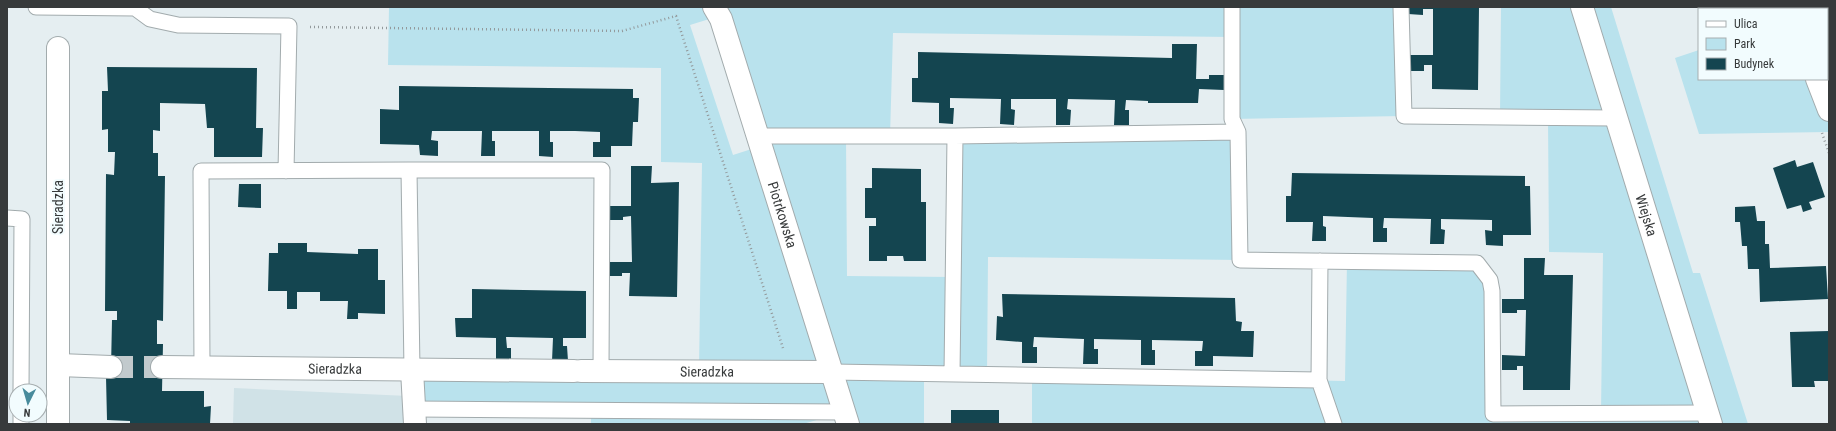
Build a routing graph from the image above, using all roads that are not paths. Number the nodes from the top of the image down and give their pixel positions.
1 (36, 7) edge
2 (714, 7) edge
3 (1232, 7) edge
4 (1401, 7) edge
5 (1582, 7) edge
6 (150, 13) edge
7 (58, 48) dead end
8 (1817, 80) edge
9 (1829, 110) edge
10 (1615, 118) junction
11 (1238, 132) junction
12 (758, 136) junction
13 (955, 136) junction
14 (408, 170) junction
15 (286, 171) junction
16 (7, 218) edge
17 (1320, 261) junction
18 (59, 366) junction
19 (111, 367) tunnel mouth
20 (162, 368) tunnel mouth
21 (202, 368) junction
22 (412, 370) junction
23 (585, 371) junction
24 (832, 372) junction
25 (952, 374) junction
26 (1320, 380) junction
27 (21, 383) edge
28 (415, 417) edge
29 (846, 418) edge
30 (1709, 418) edge
31 (58, 424) edge
32 (1334, 424) edge

1 - 6 lane
2 - 12 street, Piotrkowska
3 - 11 lane
4 - 10 lane
5 - 10 street, Wiejska
6 - 15 lane
7 - 18 street, Sieradzka
8 - 9 street
10 - 30 street, Wiejska
11 - 13 lane
11 - 17 lane
12 - 13 lane
12 - 24 street, Piotrkowska
13 - 25 lane
14 - 15 lane
14 - 22 lane
14 - 23 lane
15 - 21 lane
16 - 27 lane
17 - 26 lane
17 - 30 lane
18 - 19 street
18 - 31 street, Sieradzka
20 - 21 street, Sieradzka
21 - 22 street, Sieradzka
22 - 23 street, Sieradzka
22 - 28 street
23 - 24 street, Sieradzka
24 - 25 lane
24 - 29 street, Piotrkowska
25 - 26 lane
26 - 32 lane
28 - 29 lane

